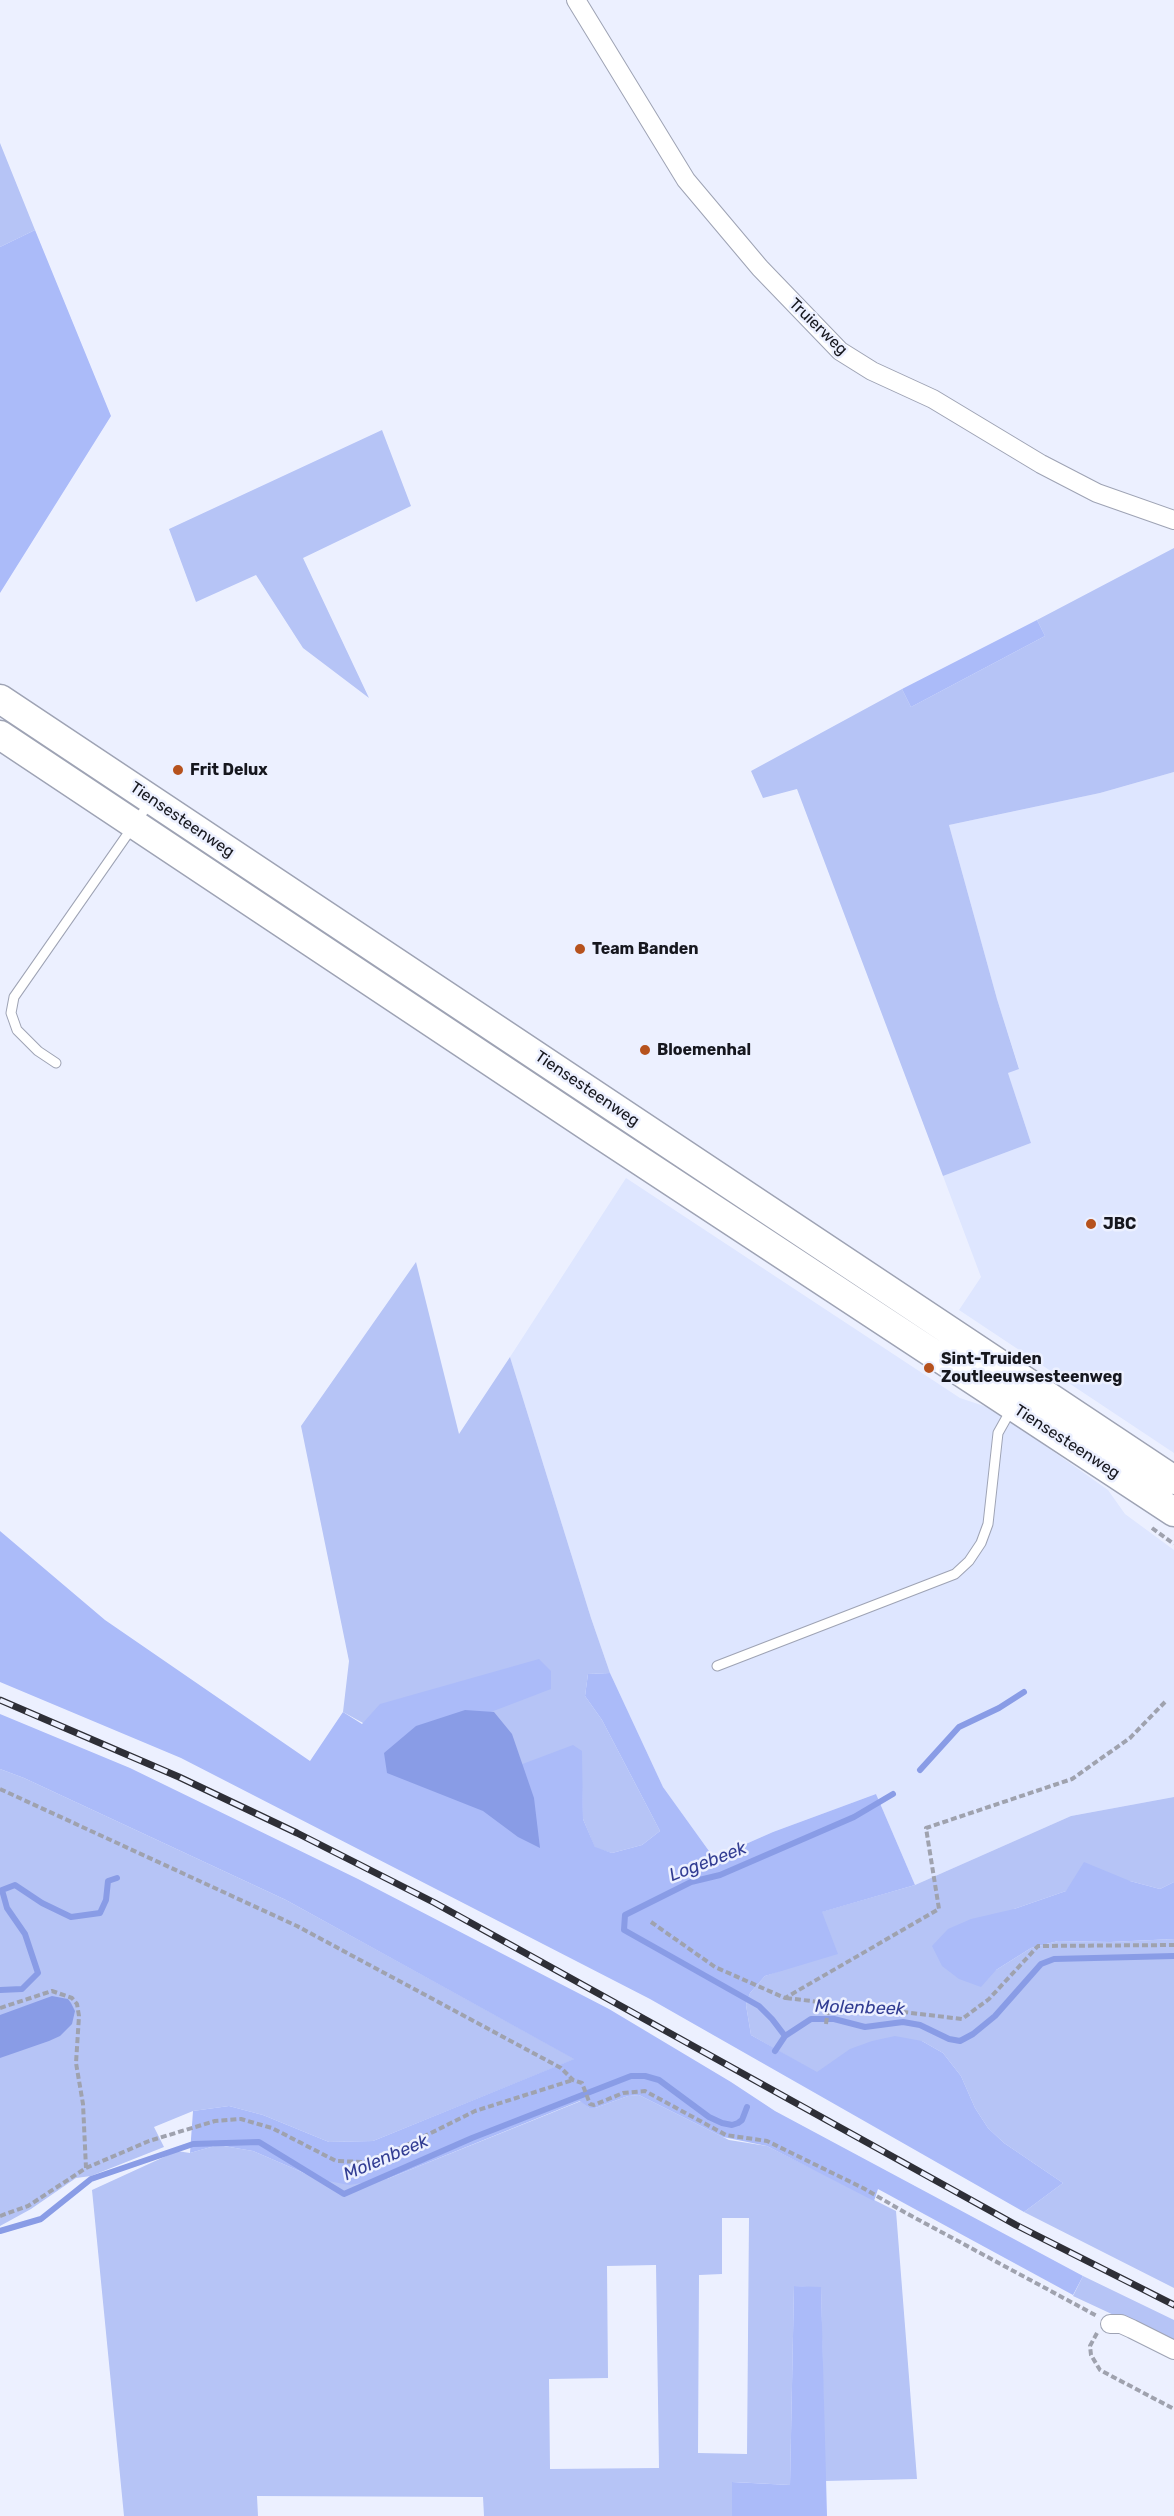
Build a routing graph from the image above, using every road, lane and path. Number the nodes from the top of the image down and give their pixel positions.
1 (576, 0) edge
2 (1174, 520) edge
3 (6, 721) edge
4 (152, 800) junction
5 (135, 825) junction
6 (56, 1063) dead end
7 (956, 1346) junction
8 (1021, 1395) junction
9 (1174, 1480) edge
10 (1174, 1512) edge
11 (717, 1666) dead end
12 (1165, 1702) dead end
13 (0, 1789) edge
14 (651, 1922) dead end
15 (1174, 1945) edge
16 (786, 1998) junction
17 (0, 2008) edge
18 (828, 2010) dead end
19 (826, 2024) dead end
20 (573, 2080) junction
21 (86, 2168) junction
22 (0, 2216) edge
23 (1110, 2324) junction
24 (1174, 2350) edge
25 (1174, 2409) edge

1 - 2 street, Truierweg
3 - 4 main road, Tiensesteenweg
3 - 5 main road, Tiensesteenweg
4 - 5 lane
4 - 7 main road, Tiensesteenweg
5 - 6 lane
5 - 7 main road, Tiensesteenweg
7 - 8 main road, Tiensesteenweg
8 - 9 main road, Tiensesteenweg
8 - 10 main road, Tiensesteenweg
8 - 11 lane
12 - 16 path
13 - 20 path
14 - 16 path
15 - 16 path
17 - 21 path
18 - 19 path
20 - 21 path
20 - 23 path
21 - 22 path
23 - 24 street
23 - 25 path

